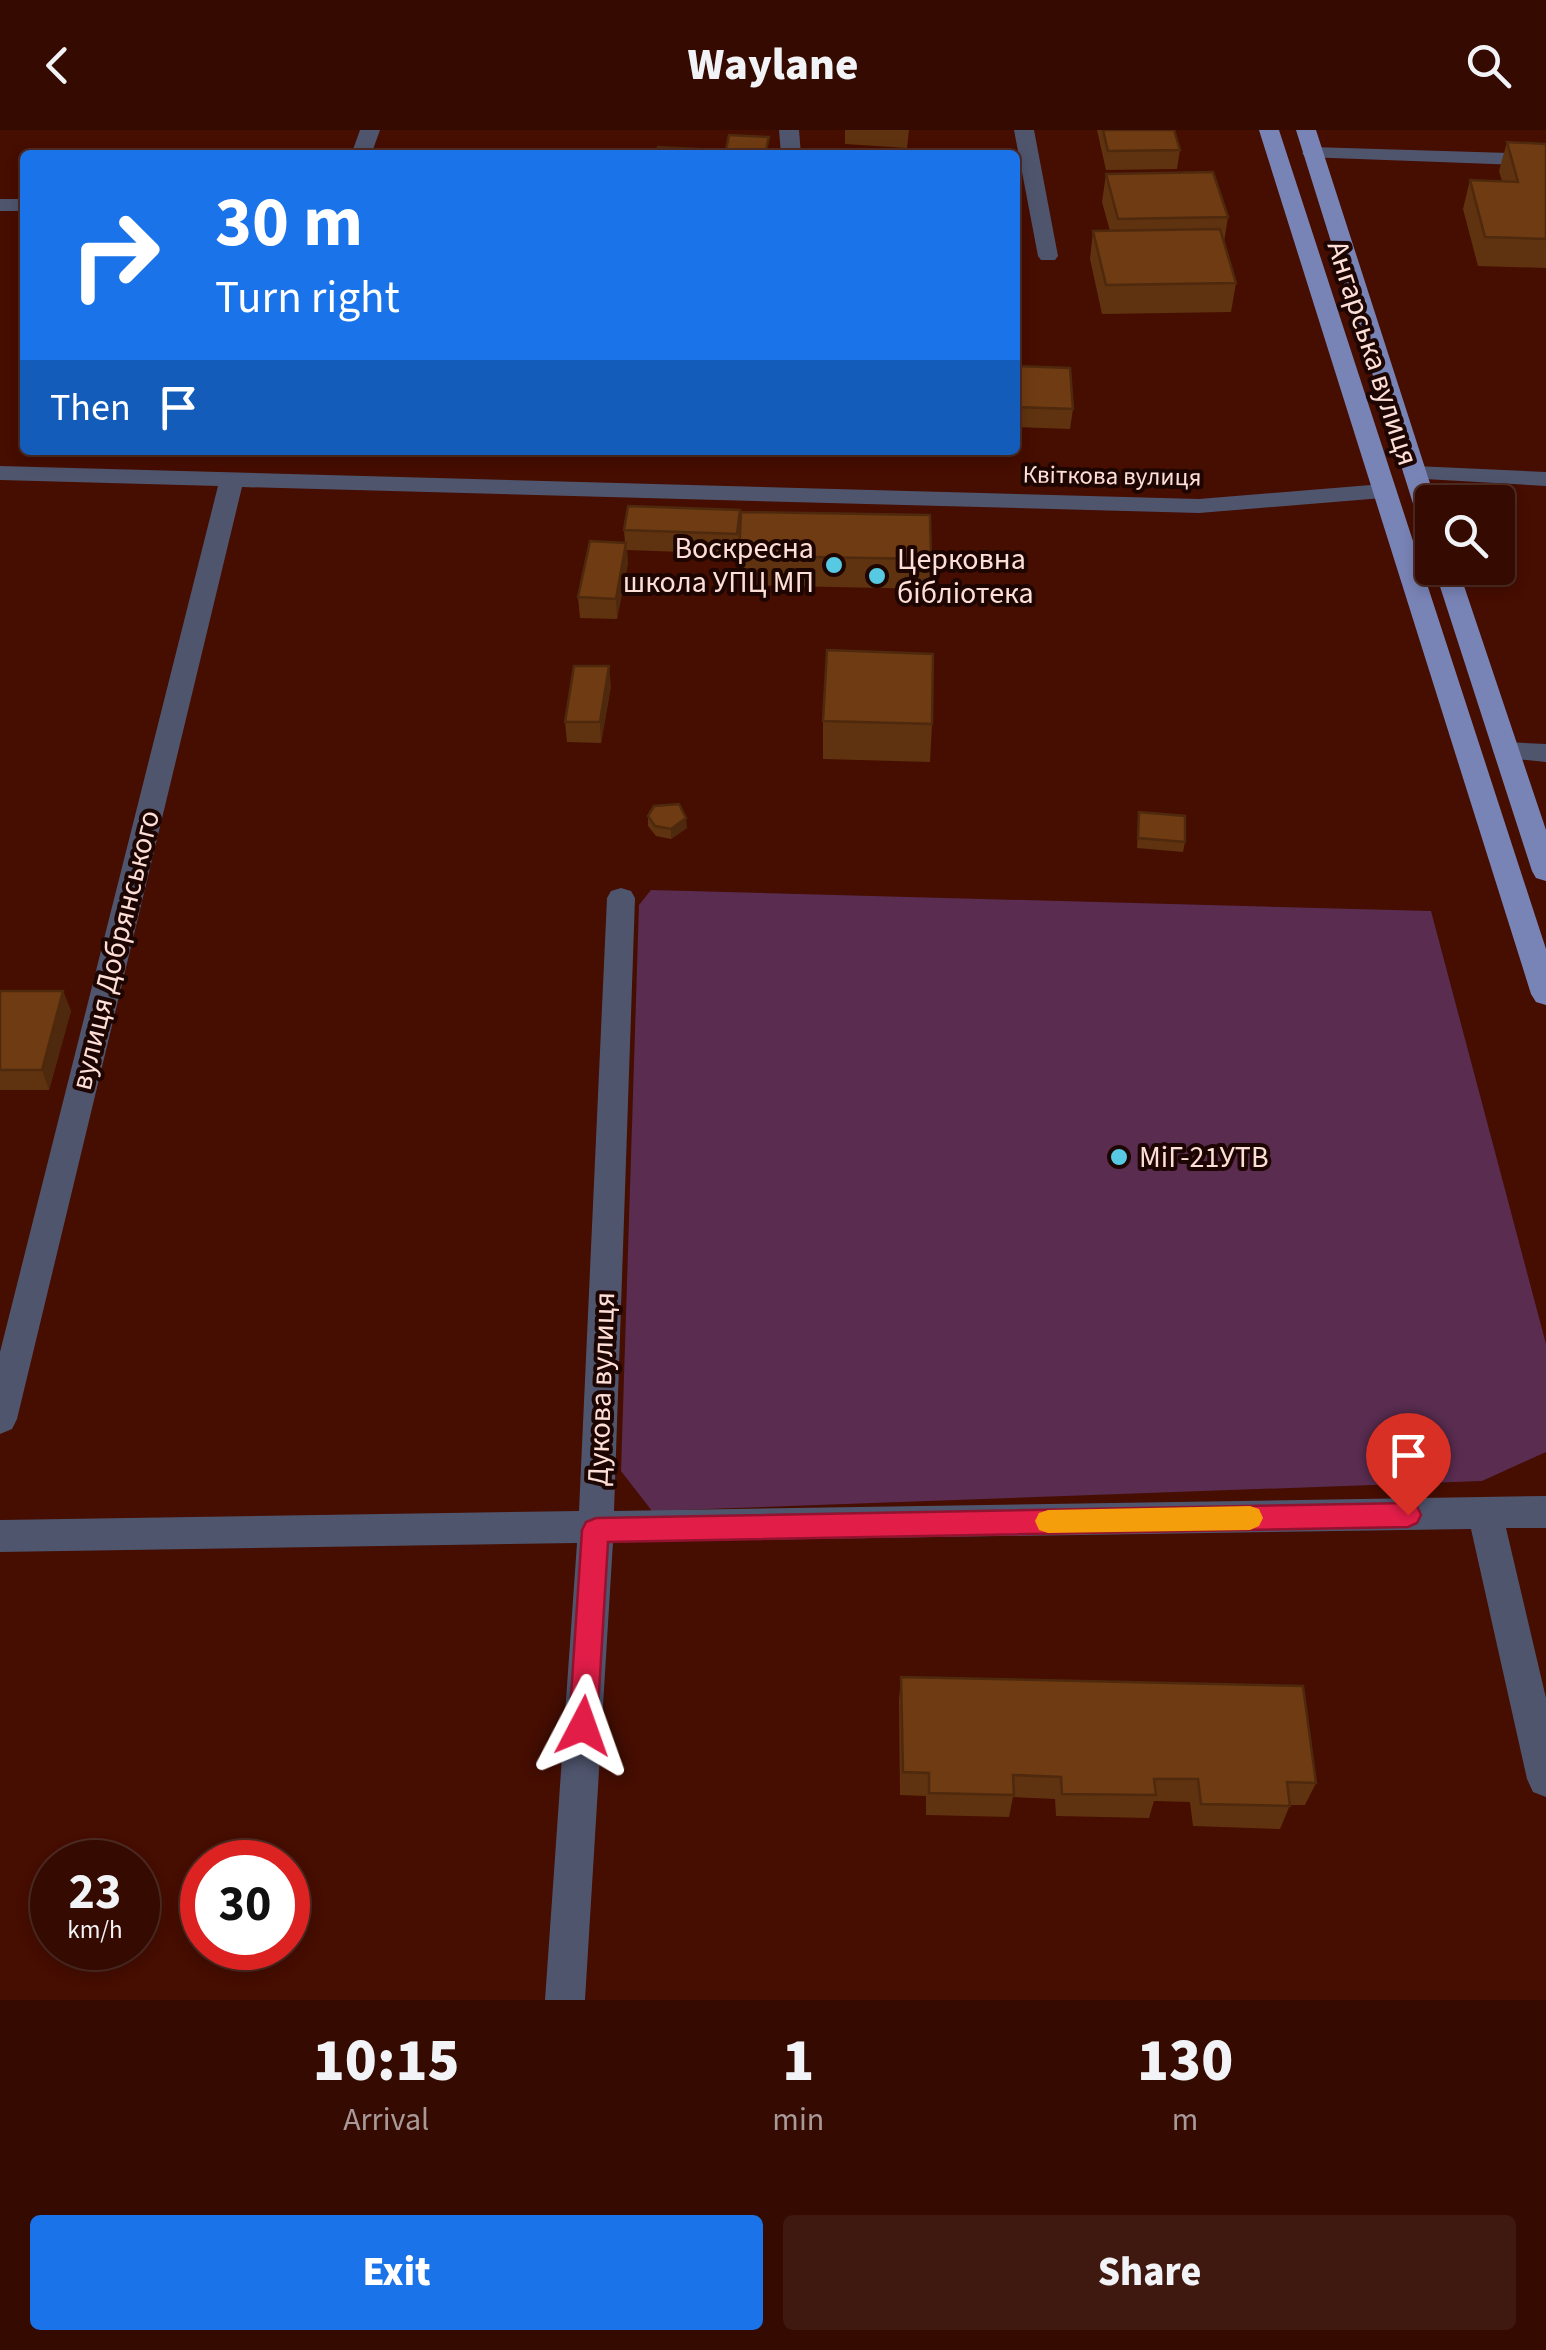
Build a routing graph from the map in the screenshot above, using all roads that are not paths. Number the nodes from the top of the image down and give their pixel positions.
1 (1024, 130) edge
2 (1268, 130) edge
3 (1309, 141) edge
4 (1546, 160) edge
5 (1048, 256) dead end
6 (0, 472) edge
7 (1415, 473) junction
8 (1546, 479) edge
9 (230, 482) junction
10 (1419, 485) edge
11 (1384, 491) junction
12 (1452, 585) edge
13 (1506, 751) junction
14 (1546, 754) edge
15 (1546, 871) edge
16 (621, 898) dead end
17 (1546, 994) edge
18 (0, 1419) edge
19 (1546, 1512) edge
20 (1485, 1514) junction
21 (596, 1530) junction
22 (0, 1536) edge
23 (1546, 1779) edge
24 (565, 2000) edge

1 - 5 street
2 - 11 main road, Ангарська вулиця
3 - 4 street
3 - 7 main road, Ангарська вулиця
6 - 9 street, Квіткова вулиця
7 - 8 street
7 - 10 main road, Ангарська вулиця
9 - 11 street, Квіткова вулиця
9 - 18 street, вулиця Добрянського
11 - 17 main road, Ангарська вулиця
12 - 13 main road
13 - 14 street
13 - 15 main road
16 - 21 street, Дукова вулиця
19 - 20 street
20 - 21 street
20 - 23 street
21 - 22 street
21 - 24 street, Дукова вулиця

